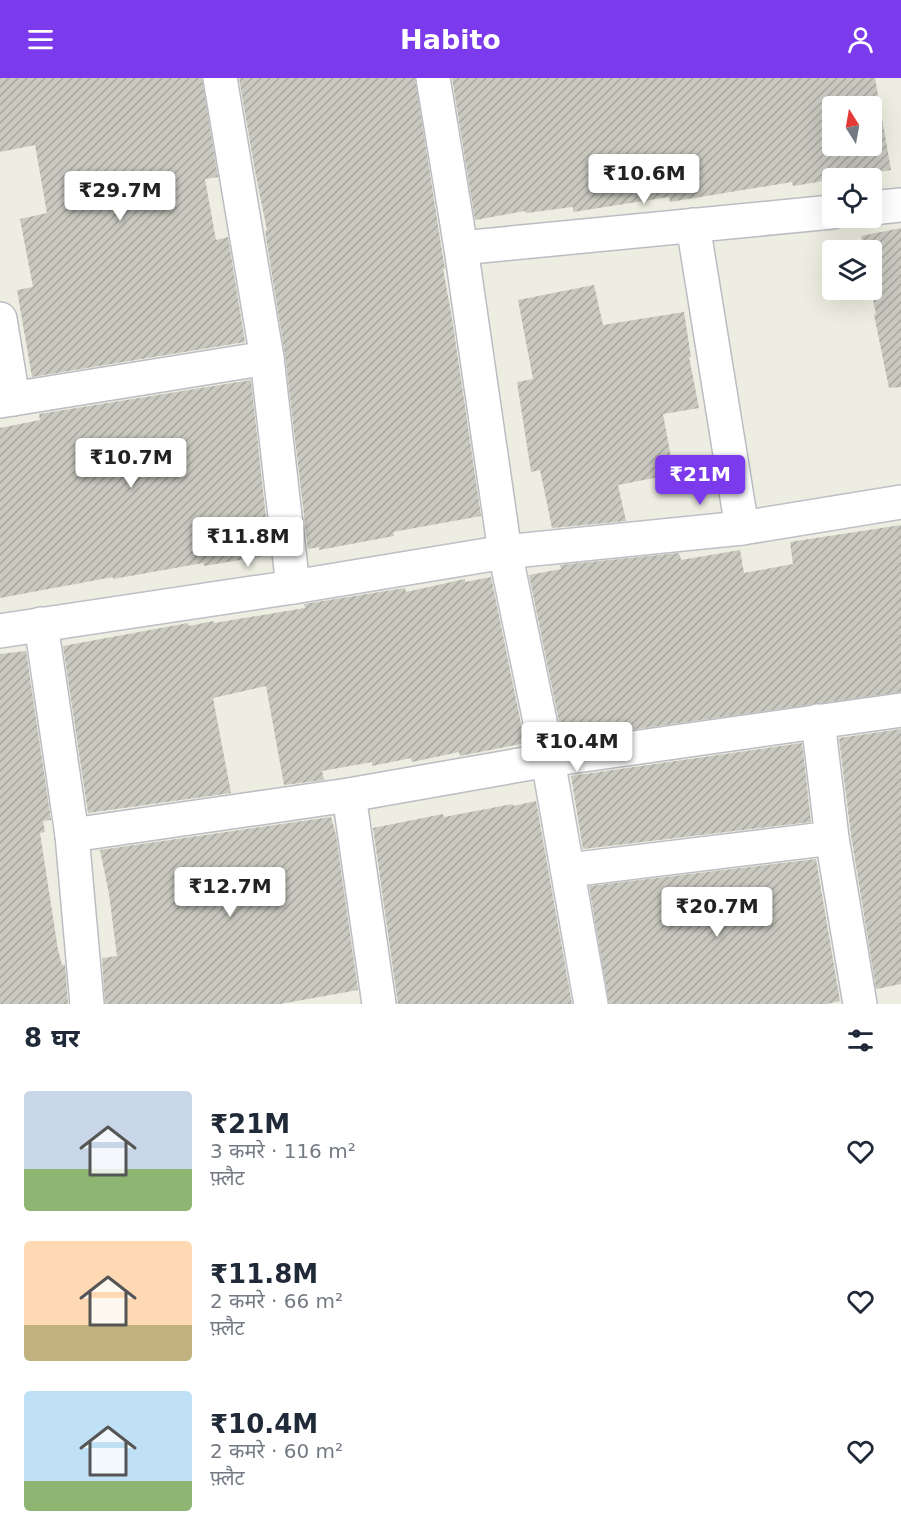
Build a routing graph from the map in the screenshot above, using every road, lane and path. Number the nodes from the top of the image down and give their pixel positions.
1 (220, 78) edge
2 (433, 78) edge
3 (901, 205) edge
4 (882, 207) edge
5 (822, 213) edge
6 (693, 225) junction
7 (461, 248) junction
8 (0, 319) edge
9 (267, 358) junction
10 (7, 400) edge
11 (901, 502) edge
12 (742, 528) junction
13 (505, 552) junction
14 (293, 587) junction
15 (41, 624) junction
16 (0, 632) edge
17 (901, 710) edge
18 (818, 721) junction
19 (549, 760) junction
20 (349, 795) junction
21 (72, 835) junction
22 (832, 838) junction
23 (569, 870) junction
24 (87, 1004) edge
25 (379, 1004) edge
26 (591, 1004) edge
27 (860, 1004) edge

1 - 9 street
2 - 7 street
3 - 4 street
5 - 6 street
6 - 7 street
6 - 12 street
7 - 13 street
8 - 10 street
9 - 10 street
9 - 14 street
11 - 12 street
12 - 13 street
13 - 14 street
13 - 19 street
14 - 15 street
15 - 16 street
15 - 21 street
17 - 18 street
18 - 19 street
18 - 22 street
19 - 20 street
19 - 23 street
20 - 21 street
20 - 25 street
21 - 24 street
22 - 23 street
22 - 27 street
23 - 26 street

